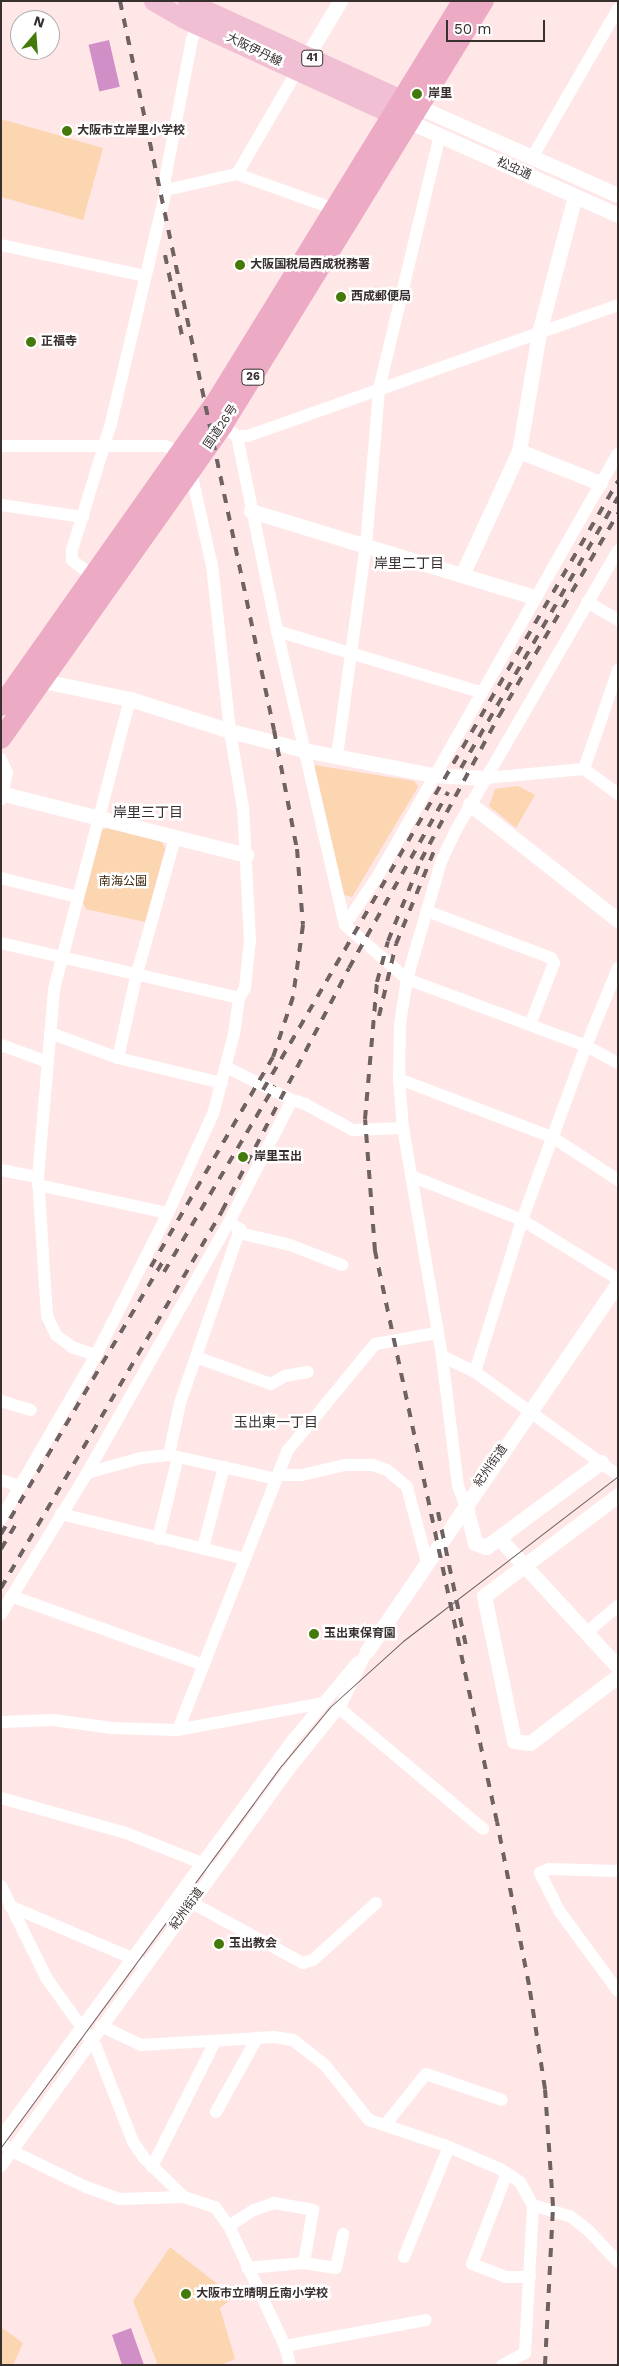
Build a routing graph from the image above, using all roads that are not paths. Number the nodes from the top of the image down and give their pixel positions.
1 (153, 1) edge
2 (187, 1) edge
3 (340, 1) edge
4 (462, 1) edge
5 (484, 1) edge
6 (618, 9) edge
7 (204, 12) edge
8 (302, 64) junction
9 (406, 111) junction
10 (440, 135) junction
11 (533, 156) junction
12 (237, 174) junction
13 (166, 190) junction
14 (618, 195) edge
15 (575, 196) junction
16 (335, 209) junction
17 (618, 215) edge
18 (1, 245) edge
19 (145, 276) junction
20 (618, 305) edge
21 (539, 333) junction
22 (379, 389) junction
23 (230, 431) junction
24 (1, 446) edge
25 (104, 446) junction
26 (519, 451) junction
27 (182, 452) junction
28 (618, 454) edge
29 (191, 472) junction
30 (600, 482) junction
31 (1, 505) edge
32 (251, 511) junction
33 (83, 517) junction
34 (366, 545) junction
35 (618, 550) edge
36 (462, 575) junction
37 (93, 576) junction
38 (534, 597) junction
39 (587, 602) junction
40 (618, 620) edge
41 (277, 631) junction
42 (349, 654) junction
43 (618, 670) edge
44 (43, 682) junction
45 (480, 692) junction
46 (130, 699) junction
47 (1, 706) edge
48 (230, 731) junction
49 (1, 739) edge
50 (304, 750) junction
51 (337, 756) junction
52 (1, 759) edge
53 (584, 769) junction
54 (433, 775) junction
55 (485, 778) junction
56 (618, 794) edge
57 (2, 797) edge
58 (470, 804) junction
59 (98, 818) junction
60 (175, 838) junction
61 (246, 855) junction
62 (1, 878) edge
63 (77, 897) junction
64 (427, 911) junction
65 (618, 920) edge
66 (345, 925) junction
67 (1, 943) edge
68 (61, 958) junction
69 (618, 968) edge
70 (136, 977) junction
71 (407, 979) junction
72 (239, 998) junction
73 (530, 1025) junction
74 (50, 1032) junction
75 (1, 1045) edge
76 (586, 1046) junction
77 (118, 1058) junction
78 (46, 1061) junction
79 (618, 1063) edge
80 (226, 1067) junction
81 (399, 1079) junction
82 (222, 1083) junction
83 (292, 1100) junction
84 (403, 1128) junction
85 (552, 1137) junction
86 (1, 1170) edge
87 (411, 1176) junction
88 (618, 1180) edge
89 (38, 1181) junction
90 (168, 1213) junction
91 (522, 1220) junction
92 (228, 1222) junction
93 (239, 1233) junction
94 (342, 1265) dead end
95 (616, 1286) edge
96 (436, 1333) junction
97 (96, 1355) junction
98 (442, 1356) junction
99 (196, 1357) junction
100 (308, 1372) dead end
101 (475, 1372) junction
102 (1, 1402) edge
103 (31, 1410) dead end
104 (530, 1411) junction
105 (174, 1456) junction
106 (601, 1462) junction
107 (224, 1467) junction
108 (87, 1473) junction
109 (618, 1475) edge
110 (277, 1477) junction
111 (1, 1480) edge
112 (20, 1486) junction
113 (618, 1495) edge
114 (466, 1507) junction
115 (62, 1514) junction
116 (1, 1519) edge
117 (500, 1538) junction
118 (158, 1539) junction
119 (203, 1548) junction
120 (245, 1559) junction
121 (427, 1562) junction
122 (522, 1566) junction
123 (11, 1596) junction
124 (618, 1606) edge
125 (1, 1614) edge
126 (586, 1633) junction
127 (367, 1651) junction
128 (204, 1664) junction
129 (618, 1667) edge
130 (618, 1676) edge
131 (323, 1703) junction
132 (339, 1708) junction
133 (1, 1722) edge
134 (178, 1730) junction
135 (1, 1798) edge
136 (484, 1829) dead end
137 (203, 1862) junction
138 (215, 1871) junction
139 (618, 1871) edge
140 (1, 1886) edge
141 (192, 1903) junction
142 (376, 1903) dead end
143 (10, 1906) junction
144 (132, 1958) junction
145 (146, 1964) junction
146 (618, 1991) edge
147 (82, 2026) junction
148 (102, 2026) junction
149 (257, 2038) junction
150 (90, 2042) junction
151 (215, 2042) junction
152 (502, 2100) dead end
153 (216, 2112) dead end
154 (384, 2125) junction
155 (1, 2137) edge
156 (1, 2142) edge
157 (449, 2146) junction
158 (12, 2150) junction
159 (1, 2166) edge
160 (152, 2167) junction
161 (507, 2173) junction
162 (184, 2197) junction
163 (537, 2206) junction
164 (229, 2226) junction
165 (344, 2234) dead end
166 (404, 2257) dead end
167 (618, 2262) edge
168 (304, 2263) junction
169 (247, 2268) junction
170 (530, 2276) junction
171 (426, 2320) dead end
172 (285, 2346) junction
173 (290, 2365) edge
174 (502, 2365) edge

1 - 7 main road, 大阪伊丹線 / 41
2 - 7 main road, 大阪伊丹線 / 41
3 - 8 street
4 - 9 highway, 国道26号 / 26
5 - 9 highway, 国道26号 / 26
6 - 11 street
7 - 8 main road, 大阪伊丹線 / 41
7 - 13 street
8 - 9 main road, 大阪伊丹線 / 41
8 - 12 street
9 - 10 street, 松虫通
9 - 11 street, 松虫通
9 - 16 highway, 国道26号 / 26
9 - 23 highway, 国道26号 / 26
10 - 15 street, 松虫通
10 - 22 street
11 - 14 street, 松虫通
12 - 13 street
12 - 16 street
13 - 19 street
15 - 17 street, 松虫通
15 - 21 street
16 - 27 highway, 国道26号 / 26
18 - 19 street
19 - 25 street
20 - 21 street
21 - 22 street
21 - 26 street
22 - 23 street
22 - 34 street
23 - 29 highway, 国道26号 / 26
23 - 32 street
24 - 25 street
25 - 27 street
25 - 33 street
26 - 30 street
26 - 36 street
27 - 37 highway, 国道26号 / 26
28 - 30 street
29 - 44 highway, 国道26号 / 26
29 - 48 street
30 - 38 street
31 - 33 street
32 - 34 street
32 - 41 street
33 - 37 street
34 - 36 street
34 - 42 street
35 - 39 street
36 - 38 street
37 - 47 highway, 国道26号 / 26
38 - 45 street
39 - 40 street
39 - 55 street
41 - 42 street
41 - 50 street
42 - 45 street
42 - 51 street
43 - 53 street
44 - 46 street
44 - 49 highway, 国道26号 / 26
45 - 54 street
46 - 48 street
46 - 59 street
48 - 50 street
48 - 61 street
50 - 51 street
50 - 66 street
51 - 54 street
52 - 57 street
53 - 55 street
53 - 56 street
54 - 55 street
54 - 66 street
55 - 58 street
57 - 59 street
58 - 64 street
58 - 65 street
59 - 60 street
59 - 63 street
60 - 61 street
60 - 70 street
61 - 72 street
62 - 63 street
63 - 68 street
64 - 71 street
64 - 73 street
66 - 71 street
67 - 68 street
68 - 70 street
68 - 74 street
69 - 76 street
70 - 72 street
70 - 77 street
71 - 73 street
71 - 81 street
72 - 80 street
73 - 76 street
74 - 77 street
74 - 78 street
75 - 78 street
76 - 79 street
76 - 85 street
77 - 82 street
78 - 89 street
80 - 82 street
80 - 83 street
81 - 84 street
81 - 85 street
82 - 90 street
83 - 84 street
83 - 92 street
84 - 87 street
85 - 88 street
85 - 91 street
86 - 89 street
87 - 91 street
87 - 96 street
89 - 90 street
89 - 97 street
90 - 97 street
91 - 95 street
91 - 101 street
92 - 93 street
92 - 108 street
93 - 94 street
93 - 99 street
95 - 104 street, 紀州街道
96 - 98 street
96 - 110 street
97 - 112 street
98 - 101 street
98 - 114 street
99 - 100 street
99 - 105 street
101 - 104 street
102 - 103 street
104 - 106 street
104 - 114 street, 紀州街道
105 - 107 street
105 - 108 street
105 - 118 street
106 - 109 street
106 - 117 street
107 - 110 street
107 - 119 street
108 - 115 street
110 - 120 street
110 - 121 street
111 - 112 street
112 - 116 street
113 - 122 street
114 - 117 street
114 - 121 street, 紀州街道
115 - 118 street
115 - 123 street
117 - 122 street
118 - 119 street
119 - 120 street
120 - 128 street
121 - 127 street, 紀州街道
122 - 126 street
122 - 130 street
123 - 125 street
123 - 128 street
124 - 126 street
126 - 129 street
127 - 131 street, 紀州街道
127 - 132 street, 紀州街道
128 - 134 street
131 - 134 street
131 - 137 street, 紀州街道
132 - 136 street
132 - 138 street, 紀州街道
133 - 134 street
135 - 137 street
137 - 138 street
137 - 144 street, 紀州街道
138 - 141 street, 紀州街道
139 - 146 street
140 - 143 street
141 - 142 street
141 - 145 street, 紀州街道
143 - 144 street
143 - 147 street
144 - 145 street
144 - 147 street, 紀州街道
145 - 148 street, 紀州街道
147 - 150 street
147 - 155 street, 紀州街道
148 - 150 street, 紀州街道
148 - 151 street
149 - 151 street
149 - 153 street
149 - 154 street
150 - 158 street, 紀州街道
150 - 160 street
151 - 160 street
152 - 154 street
154 - 157 street
156 - 158 street
157 - 161 street
157 - 166 street
158 - 159 street, 紀州街道
158 - 162 street
160 - 162 street
161 - 163 street
161 - 170 street
162 - 164 street
163 - 167 street
163 - 170 street
164 - 168 street
164 - 169 street
165 - 168 street
168 - 169 street
169 - 172 street
170 - 174 street
171 - 172 street
172 - 173 street

